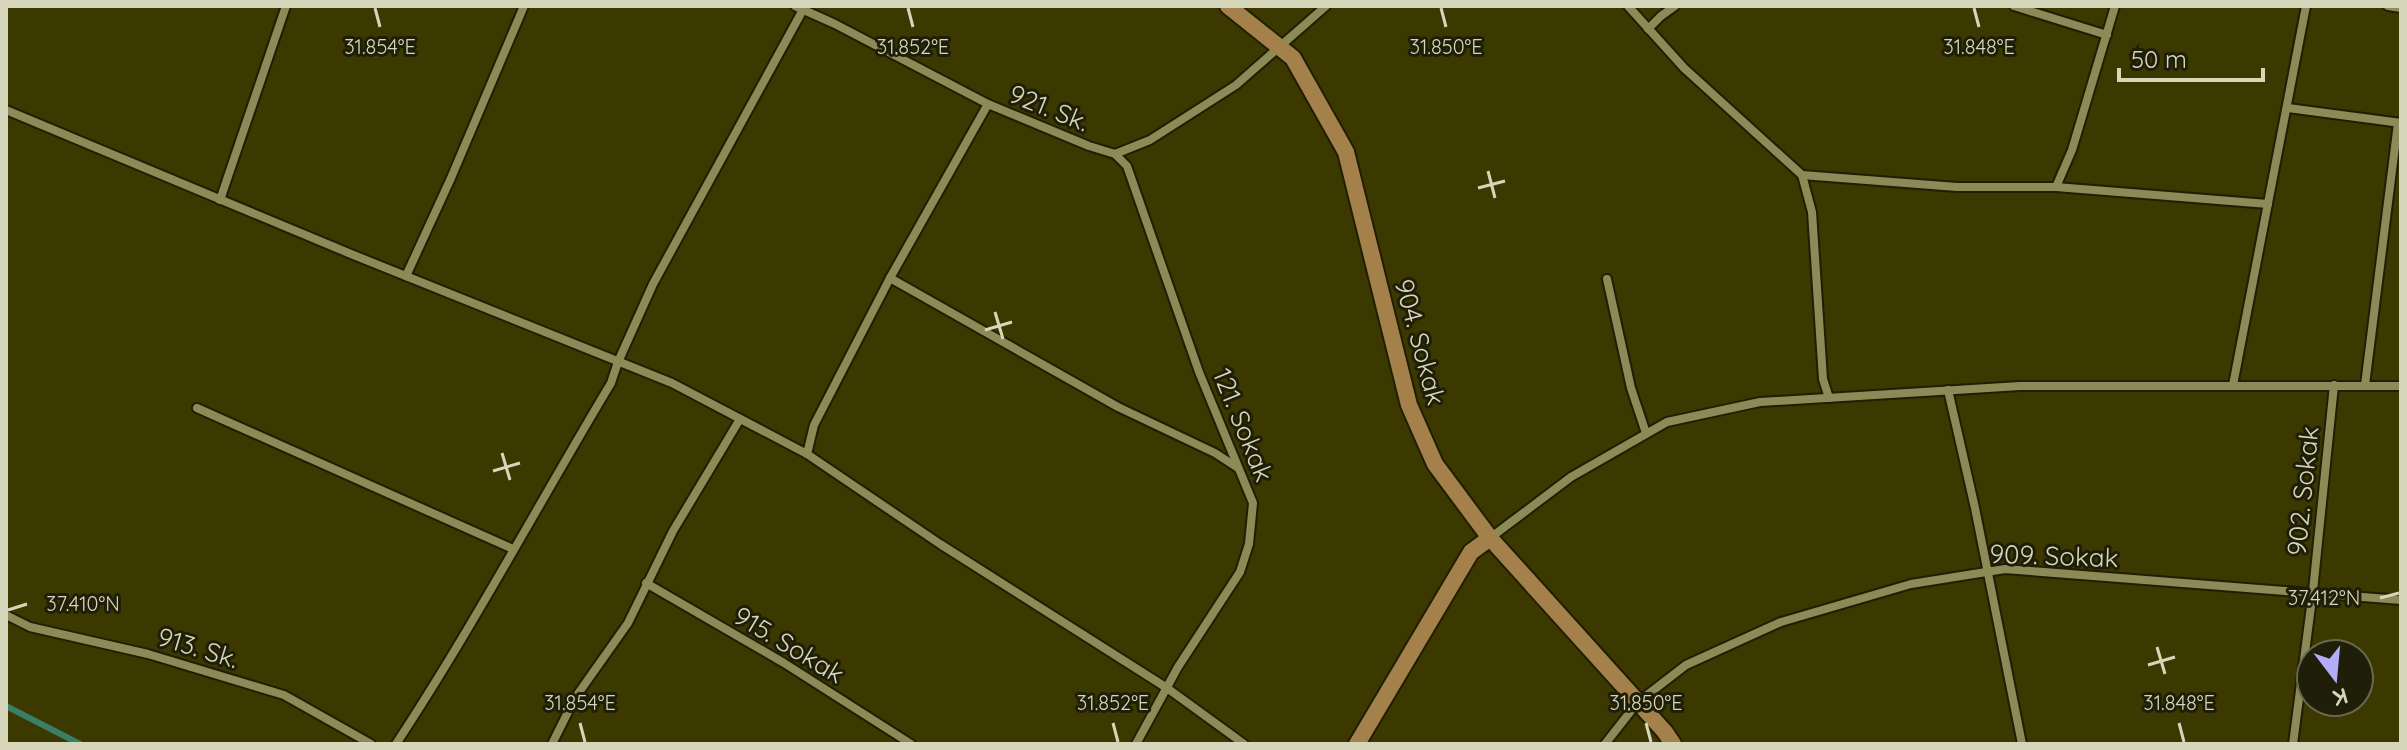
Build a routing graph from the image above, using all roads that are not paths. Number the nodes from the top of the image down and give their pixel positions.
1 (286, 6) edge
2 (524, 6) edge
3 (1228, 6) edge
4 (1326, 6) edge
5 (1628, 6) edge
6 (1675, 6) edge
7 (2014, 6) edge
8 (2115, 6) edge
9 (2306, 6) edge
10 (2388, 6) edge
11 (801, 7) edge
12 (2401, 8) edge
13 (1648, 29) junction
14 (2107, 35) junction
15 (1278, 46) junction
16 (988, 104) junction
17 (2288, 108) junction
18 (6, 110) edge
19 (2400, 123) edge
20 (1115, 154) junction
21 (1802, 175) junction
22 (2056, 187) junction
23 (220, 200) junction
24 (2268, 204) junction
25 (406, 276) junction
26 (890, 278) junction
27 (1607, 279) dead end
28 (618, 362) junction
29 (2233, 385) junction
30 (2334, 385) junction
31 (2365, 385) junction
32 (2401, 386) edge
33 (1948, 390) junction
34 (1829, 398) junction
35 (197, 408) dead end
36 (740, 419) junction
37 (1646, 433) junction
38 (807, 454) junction
39 (1239, 468) junction
40 (1490, 538) junction
41 (513, 549) junction
42 (1988, 572) junction
43 (646, 583) junction
44 (2313, 591) junction
45 (2401, 600) edge
46 (6, 615) edge
47 (1167, 688) junction
48 (1638, 702) junction
49 (371, 744) edge
50 (396, 744) edge
51 (552, 744) edge
52 (911, 744) edge
53 (1136, 744) edge
54 (1244, 744) edge
55 (1357, 744) edge
56 (1605, 744) edge
57 (1673, 744) edge
58 (2022, 744) edge
59 (2293, 744) edge

1 - 23 street
2 - 25 street
3 - 15 street, 904. Sokak
4 - 15 street, 921. Sk.
5 - 13 street
6 - 13 street
7 - 14 street
8 - 14 street
9 - 17 street
10 - 12 street
11 - 16 street, 921. Sk.
11 - 28 street
13 - 21 street
14 - 22 street
15 - 20 street, 921. Sk.
15 - 40 street, 904. Sokak
16 - 20 street, 921. Sk.
16 - 26 street
17 - 19 street
17 - 24 street
18 - 23 street
19 - 31 street
20 - 39 street, 121. Sokak
21 - 22 street
21 - 34 street
22 - 24 street
23 - 25 street
24 - 29 street
25 - 28 street
26 - 38 street
26 - 39 street
27 - 37 street
28 - 36 street
28 - 41 street
29 - 30 street
29 - 33 street
30 - 31 street
30 - 44 street, 902. Sokak
31 - 32 street
33 - 34 street
33 - 42 street
34 - 37 street
35 - 41 street
36 - 38 street
36 - 43 street
37 - 40 street
38 - 47 street
39 - 47 street, 121. Sokak
40 - 48 street, 904. Sokak
40 - 55 street
41 - 50 street
42 - 44 street, 909. Sokak
42 - 48 street, 909. Sokak
42 - 58 street
43 - 51 street
43 - 52 street, 915. Sokak
44 - 45 street, 909. Sokak
44 - 59 street, 902. Sokak
46 - 49 street, 913. Sk.
47 - 53 street, 121. Sokak
47 - 54 street
48 - 56 street, 909. Sokak
48 - 57 street, 904. Sokak

